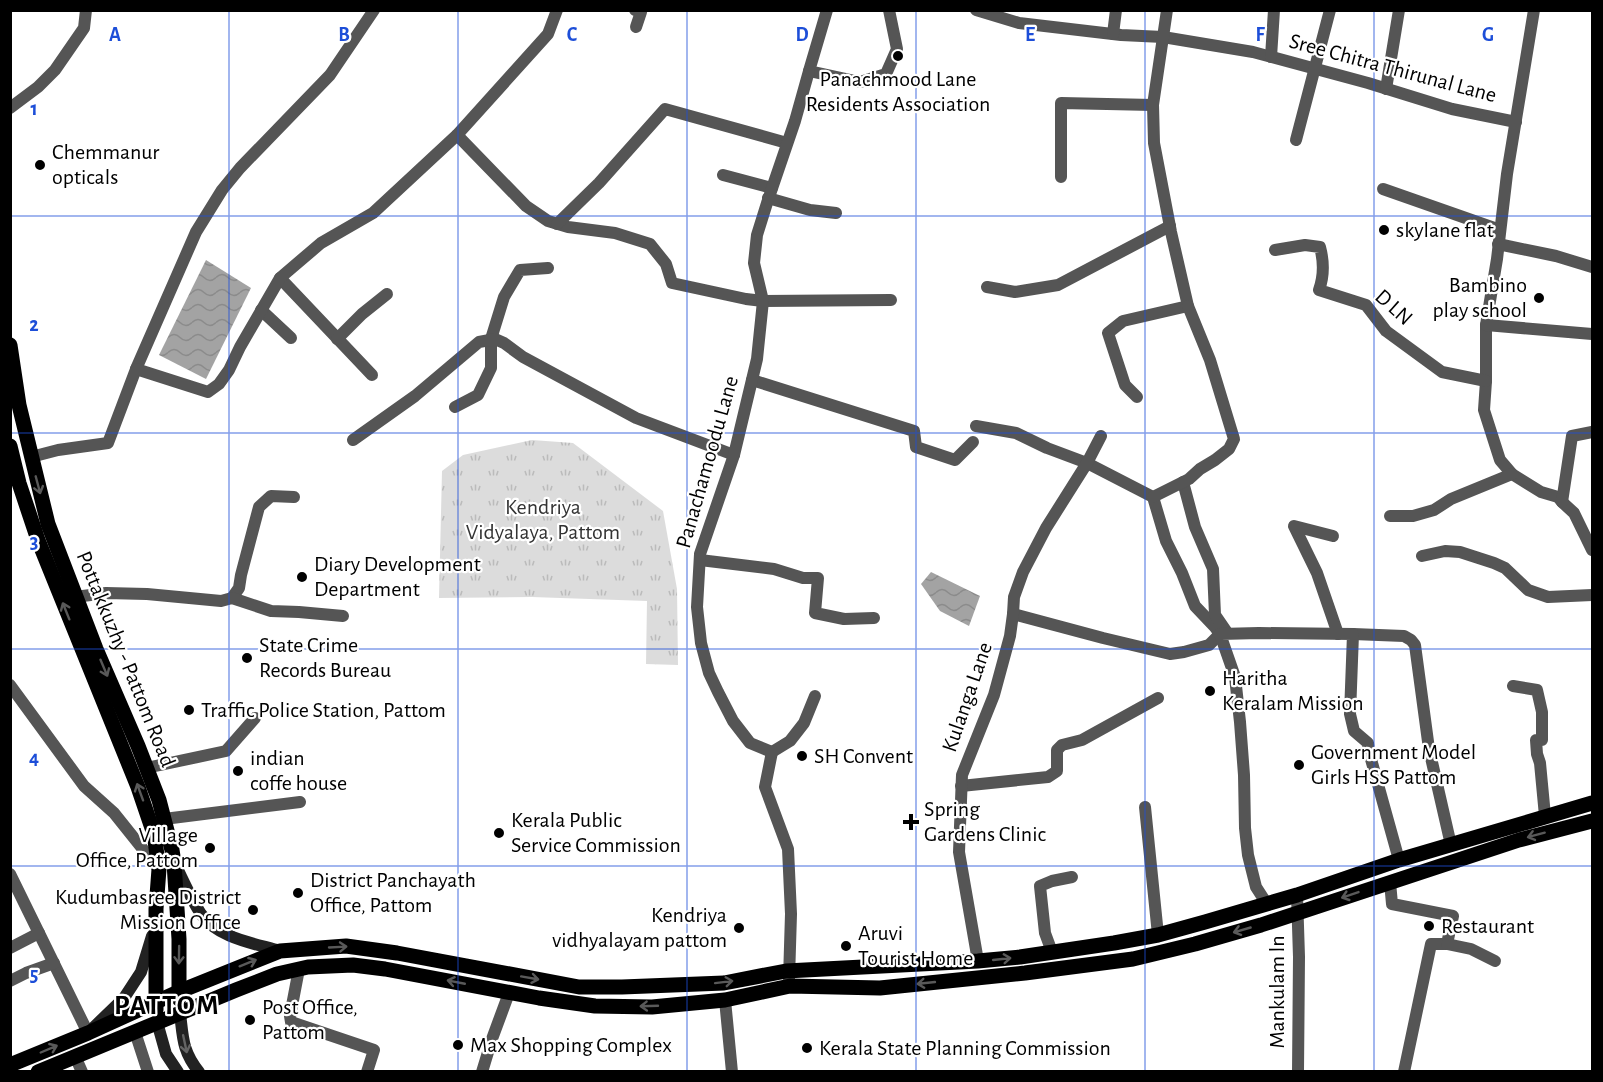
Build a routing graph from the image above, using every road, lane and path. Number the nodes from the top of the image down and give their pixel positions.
1 (87, 10) edge
2 (374, 10) edge
3 (557, 10) edge
4 (635, 10) edge
5 (827, 10) edge
6 (889, 10) edge
7 (976, 10) edge
8 (1116, 10) edge
9 (1167, 10) edge
10 (1274, 10) edge
11 (1330, 10) edge
12 (1399, 10) edge
13 (1534, 10) edge
14 (636, 27) dead end
15 (1113, 34) junction
16 (1163, 37) junction
17 (1271, 57) junction
18 (1315, 68) junction
19 (809, 71) junction
20 (1386, 89) junction
21 (1153, 105) junction
22 (10, 108) edge
23 (1516, 122) junction
24 (457, 135) junction
25 (1296, 140) dead end
26 (787, 142) junction
27 (723, 175) dead end
28 (1061, 177) dead end
29 (1383, 189) dead end
30 (770, 193) junction
31 (836, 213) dead end
32 (557, 224) junction
33 (1170, 226) junction
34 (1500, 231) junction
35 (1498, 244) junction
36 (1275, 250) dead end
37 (1593, 267) edge
38 (548, 268) dead end
39 (280, 278) junction
40 (987, 287) dead end
41 (387, 294) dead end
42 (891, 300) dead end
43 (764, 302) junction
44 (1188, 306) junction
45 (261, 310) junction
46 (1486, 325) junction
47 (1593, 334) edge
48 (291, 338) dead end
49 (338, 339) junction
50 (492, 339) junction
51 (10, 345) edge
52 (136, 369) junction
53 (372, 375) dead end
54 (752, 380) junction
55 (1486, 381) junction
56 (1137, 397) dead end
57 (455, 407) dead end
58 (976, 426) dead end
59 (1593, 432) edge
60 (1101, 436) dead end
61 (353, 440) dead end
62 (973, 442) dead end
63 (10, 446) edge
64 (734, 455) junction
65 (31, 456) junction
66 (1087, 463) junction
67 (1512, 474) junction
68 (1183, 482) junction
69 (294, 497) dead end
70 (1153, 497) junction
71 (1562, 502) junction
72 (1390, 516) dead end
73 (1333, 536) dead end
74 (1593, 550) edge
75 (1422, 556) dead end
76 (700, 560) junction
77 (1593, 595) edge
78 (75, 597) junction
79 (232, 598) junction
80 (1013, 614) junction
81 (343, 616) dead end
82 (874, 618) dead end
83 (1224, 634) junction
84 (1338, 634) junction
85 (1353, 634) junction
86 (10, 685) edge
87 (1513, 686) dead end
88 (815, 696) dead end
89 (1158, 698) dead end
90 (255, 718) dead end
91 (772, 752) junction
92 (146, 768) junction
93 (961, 786) junction
94 (300, 802) dead end
95 (1593, 803) edge
96 (1145, 807) dead end
97 (1545, 816) junction
98 (164, 819) junction
99 (1593, 820) edge
100 (1451, 845) junction
101 (1399, 860) junction
102 (174, 863) junction
103 (159, 869) junction
104 (10, 874) edge
105 (1072, 877) dead end
106 (1390, 882) junction
107 (1297, 895) junction
108 (1267, 904) junction
109 (156, 909) junction
110 (1298, 913) junction
111 (39, 933) junction
112 (1158, 935) junction
113 (1447, 944) junction
114 (10, 948) edge
115 (280, 951) junction
116 (1052, 952) junction
117 (978, 961) junction
118 (1495, 961) dead end
119 (54, 963) junction
120 (298, 969) junction
121 (789, 979) junction
122 (10, 981) edge
123 (178, 992) junction
124 (509, 993) junction
125 (725, 1000) junction
126 (156, 1002) junction
127 (180, 1012) junction
128 (157, 1022) junction
129 (135, 1032) junction
130 (88, 1033) junction
131 (75, 1056) junction
132 (10, 1065) edge
133 (38, 1071) edge
134 (82, 1071) edge
135 (148, 1071) edge
136 (178, 1071) edge
137 (199, 1071) edge
138 (367, 1071) edge
139 (483, 1071) edge
140 (732, 1071) edge
141 (1298, 1071) edge
142 (1404, 1071) edge

1 - 22 street
2 - 52 street
3 - 24 street
4 - 14 street
5 - 19 street, Panachamoodu Lane
6 - 19 street
7 - 15 street, Sree Chitra Thirunal Lane
8 - 15 street
9 - 16 street
10 - 17 street
11 - 18 street
12 - 20 street
13 - 23 street
15 - 16 street, Sree Chitra Thirunal Lane
16 - 17 street, Sree Chitra Thirunal Lane
16 - 21 street
17 - 18 street, Sree Chitra Thirunal Lane
18 - 20 street, Sree Chitra Thirunal Lane
18 - 25 street
19 - 26 street, Panachamoodu Lane
20 - 23 street, Sree Chitra Thirunal Lane
21 - 28 street
21 - 33 street
23 - 34 street
24 - 32 street
24 - 39 street
26 - 30 street, Panachamoodu Lane
26 - 32 street
27 - 30 street
29 - 34 street
30 - 31 street
30 - 43 street, Panachamoodu Lane
32 - 43 street
33 - 40 street
33 - 44 street
34 - 35 street
35 - 37 street
35 - 46 street
36 - 55 street, D LN
38 - 50 street
39 - 45 street
39 - 49 street
41 - 49 street
42 - 43 street
43 - 54 street, Panachamoodu Lane
44 - 56 street
44 - 68 street
45 - 48 street
45 - 52 street
46 - 47 street
46 - 55 street
49 - 53 street
50 - 57 street
50 - 61 street
50 - 64 street
51 - 65 main road, Pottakkuzhy - Pattom Road
52 - 65 street
54 - 62 street
54 - 64 street, Panachamoodu Lane
55 - 67 street
58 - 66 street
59 - 71 street
60 - 66 street, Kulanga Lane
103 -> 63 main road
64 - 76 street, Panachamoodu Lane
65 -> 78 main road, Pottakkuzhy - Pattom Road
66 - 70 street
66 - 80 street, Kulanga Lane
67 - 71 street
67 - 72 street
68 - 70 street
68 - 83 street
69 - 79 street
70 - 83 street
71 - 74 street
73 - 84 street
75 - 77 street
76 - 82 street
76 - 91 street, Panachamoodu Lane
78 - 79 street
78 -> 92 main road, Pottakkuzhy - Pattom Road
79 - 81 street
80 - 83 street
80 - 93 street, Kulanga Lane
83 - 84 street
83 - 108 street
84 - 85 street
85 - 100 street
85 - 101 street
86 - 103 street
87 - 97 street
88 - 91 street
89 - 93 street
90 - 92 street
91 - 121 street
92 - 98 main road, Pottakkuzhy - Pattom Road
93 - 117 street, Kulanga Lane
94 - 98 street
95 - 97 main road
96 - 112 street
97 - 100 main road
98 - 102 main road, Pottakkuzhy - Pattom Road
99 -> 106 main road
100 - 101 main road
101 - 107 main road
102 - 115 main road
102 -> 123 main road, Pottakkuzhy - Pattom Road
103 - 109 main road
104 - 111 street
105 - 116 street
106 -> 110 main road
106 - 113 street
107 - 108 main road
107 - 110 street, Mankulam ln
108 - 112 main road
109 - 126 main road
109 - 130 main road
110 -> 121 main road
110 - 141 street, Mankulam ln
111 - 114 street
111 - 119 street
112 - 116 main road
113 - 118 street
113 - 142 street
115 -> 121 main road
123 -> 115 main road
117 -> 116 main road
117 - 121 main road
119 - 122 street
119 - 130 street
124 -> 120 main road
120 - 127 main road
120 - 138 street
121 - 125 main road
123 - 126 main road
123 - 127 main road, Pottakkuzhy - Pattom Road
125 -> 124 main road
124 - 139 street
125 - 140 street
126 - 128 main road
126 - 130 main road
127 - 128 main road
127 -> 137 main road
128 - 129 main road
128 - 136 main road
129 - 131 main road
129 - 135 street
132 -> 130 main road
131 - 133 main road
131 - 134 street

